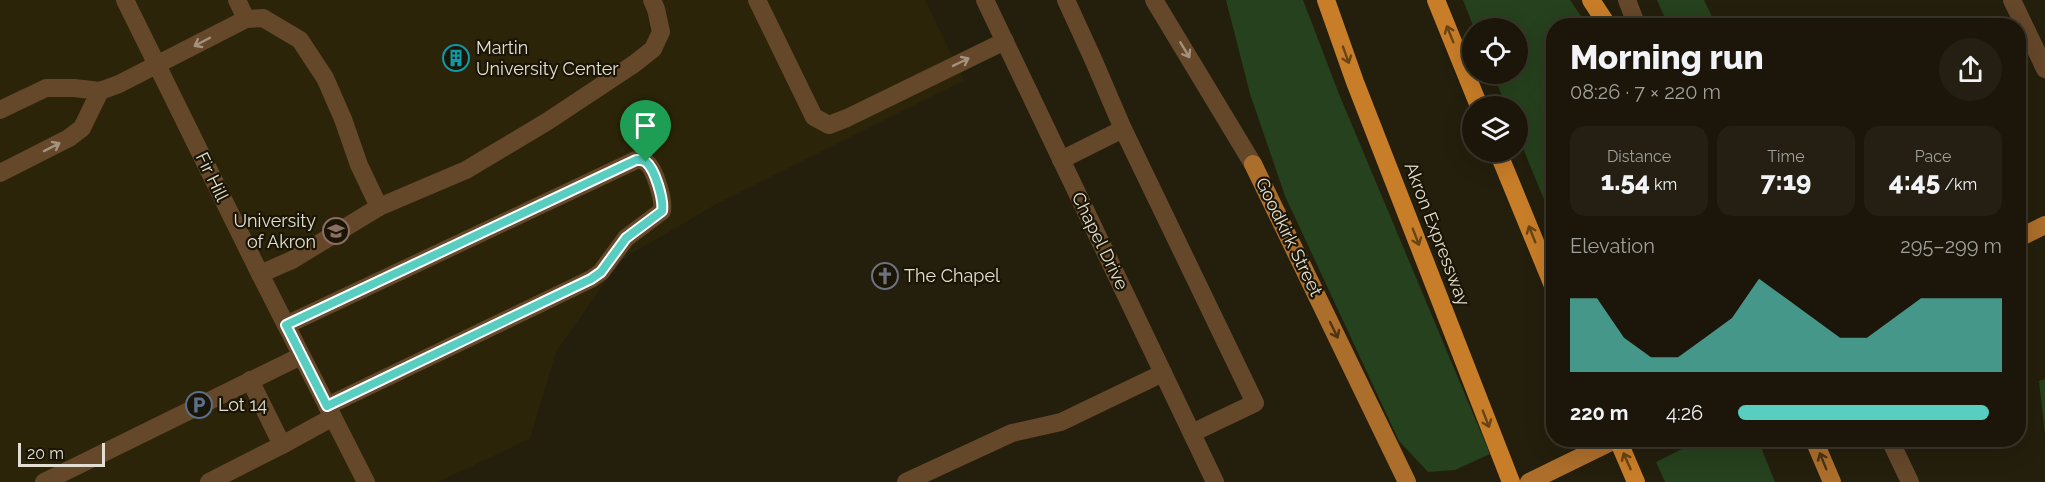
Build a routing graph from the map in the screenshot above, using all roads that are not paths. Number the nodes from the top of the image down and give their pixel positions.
1 (125, 0) edge
2 (237, 0) edge
3 (652, 0) edge
4 (757, 0) edge
5 (985, 0) edge
6 (1066, 0) edge
7 (1154, 0) edge
8 (1326, 0) edge
9 (1436, 0) edge
10 (1590, 0) edge
11 (1627, 0) edge
12 (2012, 0) edge
13 (1602, 18) edge
14 (1634, 18) edge
15 (2021, 18) edge
16 (246, 19) junction
17 (2026, 29) edge
18 (1005, 41) junction
19 (157, 64) junction
20 (2045, 69) edge
21 (100, 91) junction
22 (1475, 96) edge
23 (0, 110) edge
24 (1123, 129) junction
25 (1061, 160) junction
26 (1502, 162) edge
27 (1253, 164) joint
28 (0, 173) edge
29 (379, 207) junction
30 (2045, 225) edge
31 (2026, 234) edge
32 (1546, 269) edge
33 (260, 274) junction
34 (286, 325) junction
35 (302, 356) junction
36 (1163, 373) junction
37 (250, 380) junction
38 (330, 412) junction
39 (1192, 433) junction
40 (282, 445) junction
41 (1602, 447) edge
42 (1619, 447) edge
43 (1817, 447) edge
44 (1893, 447) edge
45 (44, 482) edge
46 (208, 482) edge
47 (366, 482) edge
48 (906, 482) edge
49 (1215, 482) edge
50 (1407, 482) edge
51 (1510, 482) edge
52 (1529, 482) edge
53 (1636, 482) edge
54 (1832, 482) edge
55 (1910, 482) edge

1 - 19 street, Fir Hill
2 - 16 street
3 - 29 street
4 -> 18 street
5 - 18 street, Chapel Drive
6 - 24 street
7 -> 27 street, Goodkirk Street
8 -> 51 highway, Akron Expressway
22 -> 9 highway
10 - 13 highway
11 - 14 street
12 - 15 street
16 -> 19 street
16 - 29 street
17 - 20 street
18 - 25 street, Chapel Drive
19 - 21 street
19 - 33 street, Fir Hill
21 - 23 street
28 -> 21 street
24 - 25 street
24 - 39 street
25 - 36 street, Chapel Drive
32 -> 26 highway
27 -> 50 main road, Goodkirk Street
29 - 33 street
30 - 31 main road
33 - 34 street, Fir Hill
34 - 35 street, Fir Hill
34 - 38 street
35 - 37 street
35 - 38 street, Fir Hill
36 - 39 street, Chapel Drive
36 - 48 street
37 - 40 street
37 - 45 street
38 - 40 street
38 - 47 street, Fir Hill
39 - 49 street, Chapel Drive
40 - 46 street
41 - 52 main road
53 -> 42 highway
54 -> 43 main road
44 - 55 street

